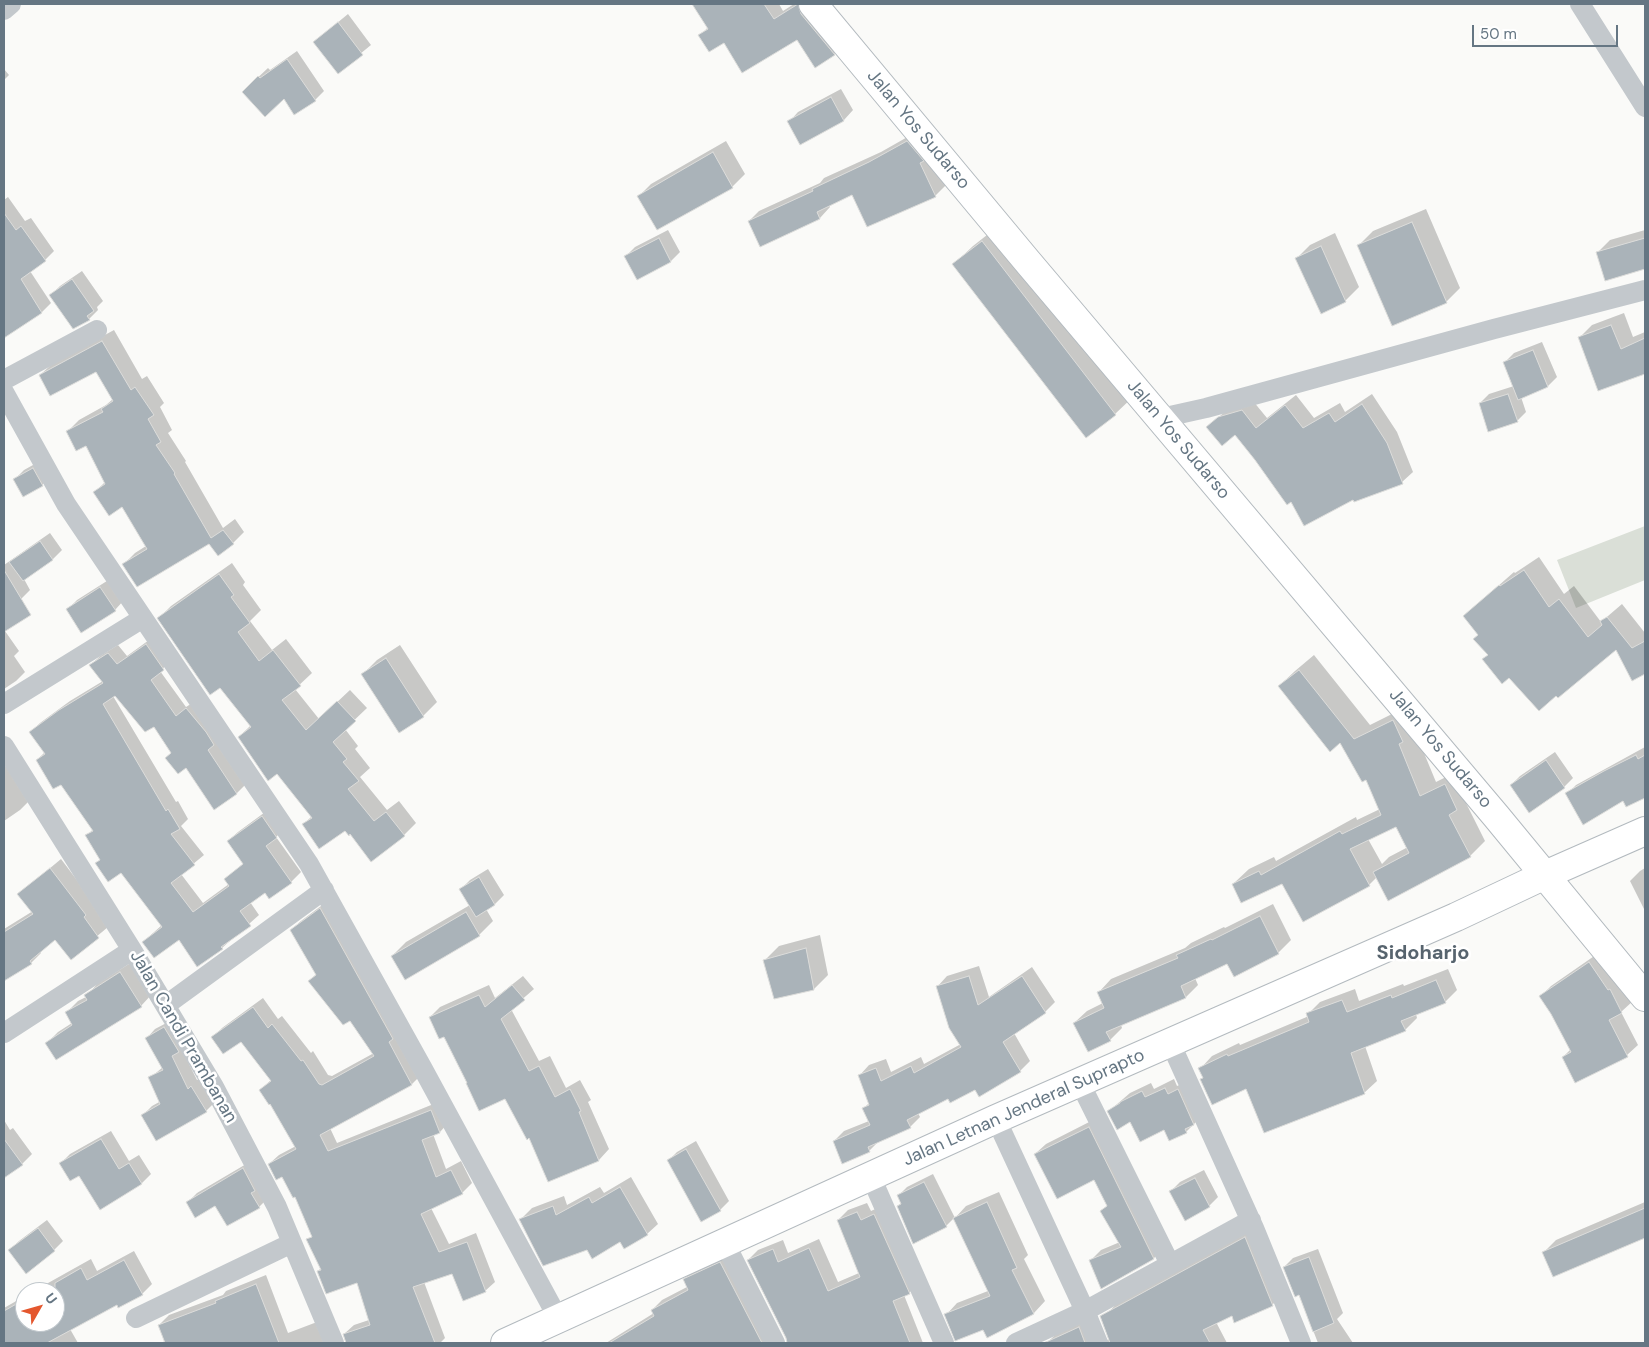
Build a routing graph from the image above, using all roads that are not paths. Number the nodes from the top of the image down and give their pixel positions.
1 (11, 4) edge
2 (813, 4) edge
3 (1580, 4) edge
4 (4, 10) edge
5 (1645, 107) edge
6 (1645, 290) edge
7 (97, 330) dead end
8 (4, 380) edge
9 (4, 392) edge
10 (1160, 418) junction
11 (143, 618) junction
12 (4, 704) edge
13 (4, 746) edge
14 (1645, 831) edge
15 (1545, 875) junction
16 (324, 890) junction
17 (132, 950) junction
18 (1645, 997) edge
19 (166, 1005) junction
20 (4, 1033) edge
21 (1178, 1061) junction
22 (1080, 1083) junction
23 (996, 1119) junction
24 (871, 1177) junction
25 (1251, 1220) junction
26 (292, 1243) junction
27 (725, 1243) junction
28 (1170, 1264) junction
29 (1085, 1311) junction
30 (136, 1318) dead end
31 (558, 1318) junction
32 (334, 1343) edge
33 (505, 1343) edge
34 (775, 1343) edge
35 (944, 1343) edge
36 (1016, 1343) edge
37 (1098, 1343) edge
38 (1301, 1343) edge

1 - 4 street
2 - 10 main road, Jalan Yos Sudarso
3 - 5 street
6 - 10 street
7 - 8 street
9 - 11 street
10 - 15 main road, Jalan Yos Sudarso
11 - 12 street
11 - 16 street
13 - 17 street, Jalan Candi Prambanan
14 - 15 main road, Jalan Letnan Jenderal Suprapto
15 - 18 main road, Jalan Yos Sudarso
15 - 21 main road, Jalan Letnan Jenderal Suprapto
16 - 19 street
16 - 31 street
17 - 19 street, Jalan Candi Prambanan
17 - 20 street
19 - 26 street, Jalan Candi Prambanan
21 - 22 main road, Jalan Letnan Jenderal Suprapto
21 - 25 street
22 - 23 main road, Jalan Letnan Jenderal Suprapto
22 - 28 street
23 - 24 main road, Jalan Letnan Jenderal Suprapto
23 - 29 street
24 - 27 main road, Jalan Letnan Jenderal Suprapto
24 - 35 street
25 - 28 street
25 - 38 street
26 - 30 street
26 - 32 street, Jalan Candi Prambanan
27 - 31 main road, Jalan Letnan Jenderal Suprapto
27 - 34 street
28 - 29 street
29 - 36 street
29 - 37 street
31 - 33 main road, Jalan Letnan Jenderal Suprapto

